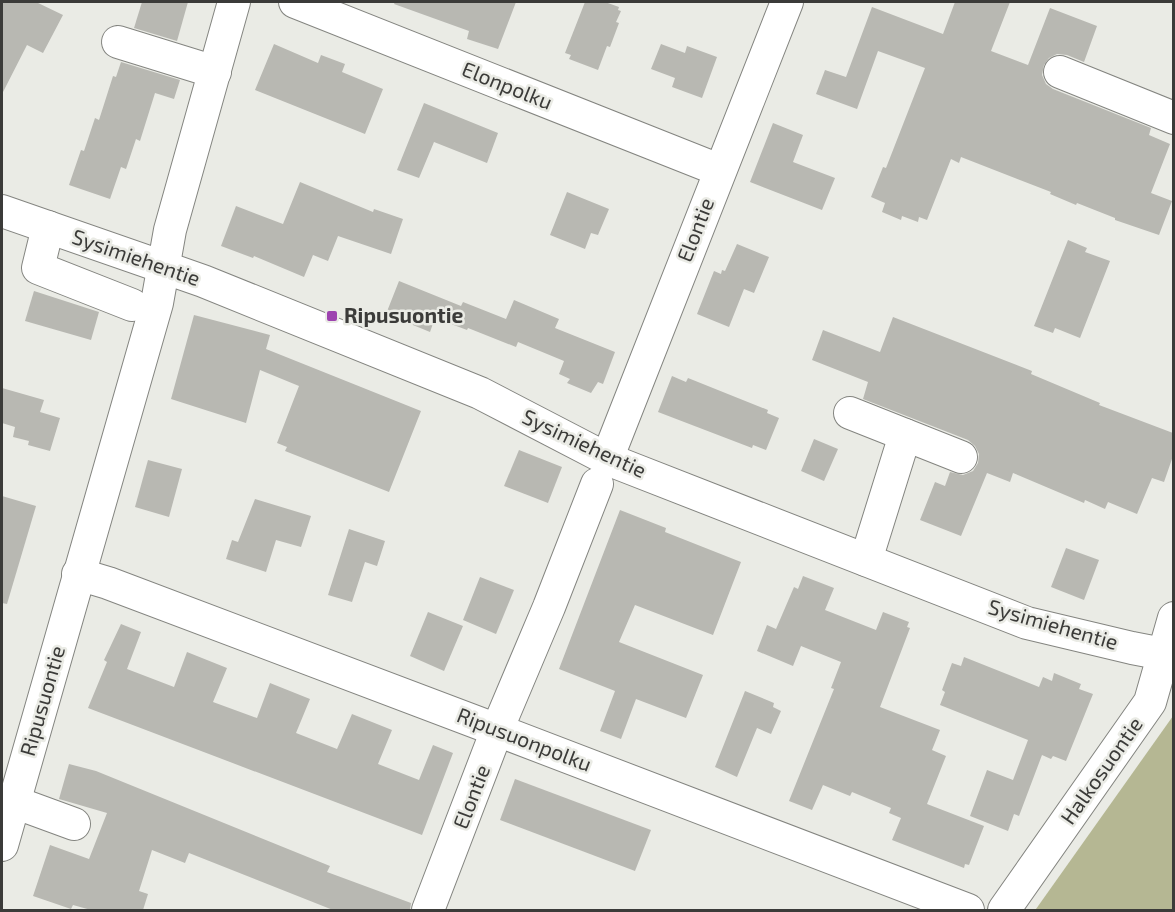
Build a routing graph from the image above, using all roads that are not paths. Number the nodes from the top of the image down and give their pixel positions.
1 (234, 2) edge
2 (295, 2) edge
3 (787, 2) edge
4 (118, 42) dead end
5 (215, 72) junction
6 (1060, 72) dead end
7 (1173, 118) edge
8 (719, 170) junction
9 (2, 211) edge
10 (48, 227) junction
11 (164, 268) junction
12 (132, 304) dead end
13 (850, 413) dead end
14 (905, 435) junction
15 (961, 457) dead end
16 (602, 471) junction
17 (866, 560) junction
18 (78, 574) junction
19 (1173, 618) edge
20 (1169, 655) edge
21 (497, 730) junction
22 (14, 802) junction
23 (74, 824) dead end
24 (2, 845) edge
25 (428, 910) edge
26 (968, 910) edge
27 (1004, 910) edge

1 - 5 street, Ripusuontie
2 - 8 street, Elonpolku
3 - 8 street, Elontie
4 - 5 street
5 - 11 street, Ripusuontie
6 - 7 street
8 - 16 street, Elontie
9 - 10 street, Sysimiehentie
10 - 11 street, Sysimiehentie
10 - 12 street
11 - 16 street, Sysimiehentie
11 - 18 street, Ripusuontie
13 - 14 street
14 - 15 street
14 - 17 street
16 - 17 street, Sysimiehentie
16 - 21 street, Elontie
17 - 20 street, Sysimiehentie
18 - 21 street, Ripusuonpolku
18 - 22 street, Ripusuontie
19 - 20 street, Halkosuontie
20 - 27 street, Halkosuontie
21 - 25 street, Elontie
21 - 26 street, Ripusuonpolku
22 - 23 street
22 - 24 street, Ripusuontie

